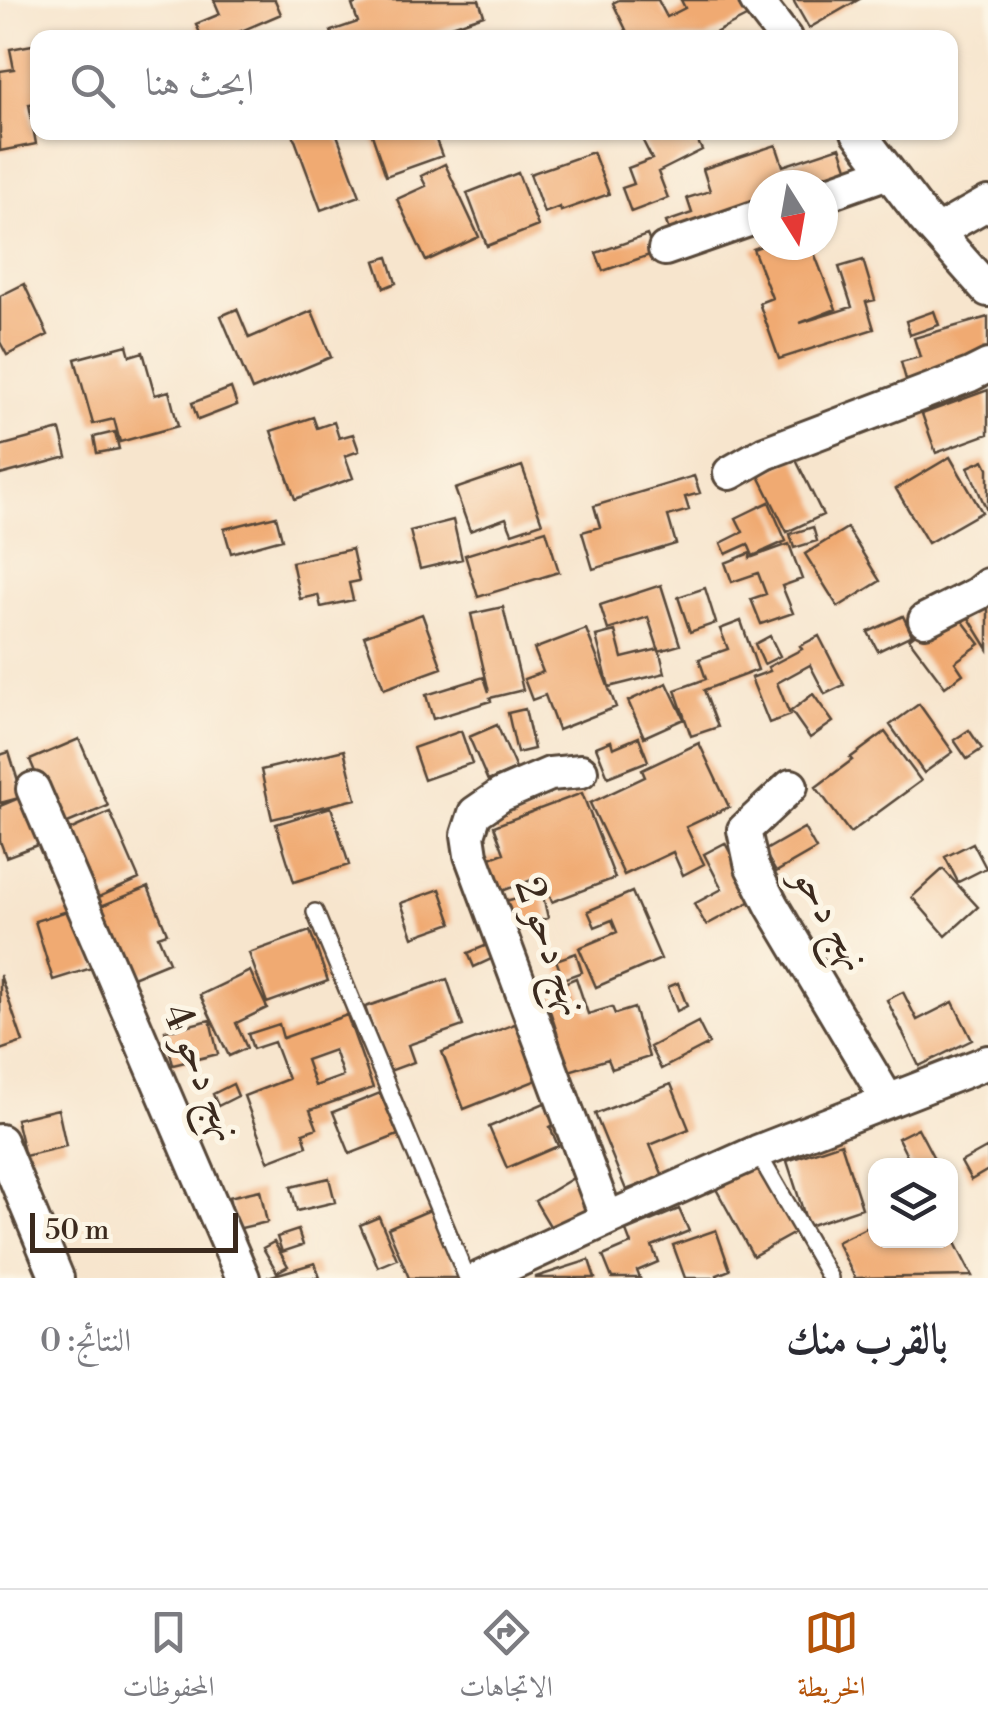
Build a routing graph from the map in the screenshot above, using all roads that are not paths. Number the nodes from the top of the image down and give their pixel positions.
1 (756, 0) edge
2 (778, 30) edge
3 (864, 140) edge
4 (888, 172) junction
5 (838, 189) edge
6 (988, 203) edge
7 (748, 221) edge
8 (937, 232) junction
9 (665, 250) dead end
10 (988, 290) edge
11 (988, 366) edge
12 (730, 474) dead end
13 (982, 590) edge
14 (925, 620) dead end
15 (581, 771) dead end
16 (791, 786) dead end
17 (34, 789) dead end
18 (315, 912) dead end
19 (988, 1062) edge
20 (888, 1102) junction
21 (0, 1141) edge
22 (757, 1152) junction
23 (607, 1218) junction
24 (58, 1278) edge
25 (242, 1278) edge
26 (467, 1278) edge
27 (480, 1278) edge
28 (830, 1278) edge

1 - 2 street
3 - 4 street
4 - 5 street
4 - 8 street
6 - 8 street
7 - 9 street
8 - 10 street
11 - 12 street
13 - 14 street
15 - 23 street, نهج دحو 2
16 - 20 street, نهج دحو
17 - 25 street, نهج دحو 4
18 - 26 lane
19 - 20 street
20 - 22 street
21 - 24 street
22 - 23 street
22 - 28 lane
23 - 27 street

